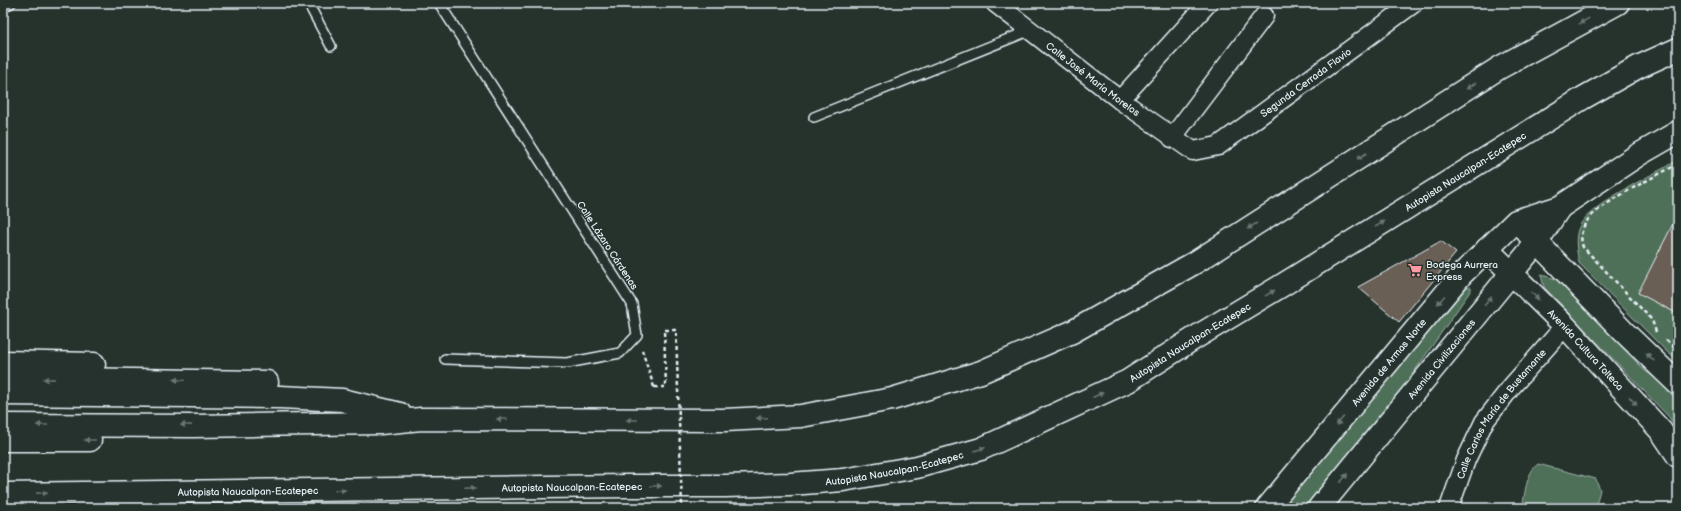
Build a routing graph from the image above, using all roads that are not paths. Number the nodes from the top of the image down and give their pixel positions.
1 (11, 3) edge
2 (308, 3) edge
3 (439, 3) edge
4 (995, 3) edge
5 (1208, 3) edge
6 (1414, 3) edge
7 (1618, 3) edge
8 (3, 8) edge
9 (1264, 16) dead end
10 (1031, 30) junction
11 (331, 46) dead end
12 (1678, 49) edge
13 (1120, 100) junction
14 (814, 117) dead end
15 (1678, 132) edge
16 (1172, 138) junction
17 (1193, 151) joint
18 (1560, 207) junction
19 (1516, 221) junction
20 (1537, 242) junction
21 (1487, 249) junction
22 (1512, 272) junction
23 (1565, 326) junction
24 (445, 359) dead end
25 (3, 362) edge
26 (3, 378) edge
27 (267, 382) junction
28 (1678, 384) edge
29 (3, 394) edge
30 (342, 400) junction
31 (3, 408) edge
32 (421, 419) junction
33 (3, 424) edge
34 (3, 440) edge
35 (1678, 456) edge
36 (3, 494) edge
37 (1267, 508) edge
38 (1319, 508) edge
39 (1449, 508) edge

1 - 8 lane
2 - 11 lane
3 - 24 lane, Calle Lázaro Cárdenas
4 - 10 street, Calle José María Morelos
5 - 13 street
6 - 17 street, Segunda Cerrada Flavio
7 -> 32 main road
9 - 16 street
10 - 13 street, Calle José María Morelos
10 - 14 lane
36 -> 12 main road, Autopista Naucalpan-Ecatepec
13 - 16 street, Calle José María Morelos
15 - 18 main road, Avenida Civilizaciones
16 - 17 street, Calle José María Morelos
18 - 19 main road, Avenida Civilizaciones
18 - 20 main road, Avenida Civilizaciones
19 - 20 main road
19 - 21 main road, Avenida de Armas Norte
20 - 22 main road, Avenida Civilizaciones
28 -> 20 main road
21 - 22 main road, Avenida Cultura Tolteca
21 -> 37 main road, Avenida de Armas Norte
22 -> 23 main road, Avenida Cultura Tolteca
38 -> 22 main road, Avenida Civilizaciones
23 -> 35 main road, Avenida Cultura Tolteca
23 - 39 street, Calle Carlos María de Bustamante
25 - 27 main road
27 -> 26 main road
27 - 30 main road
29 - 30 main road
30 - 32 main road
31 - 32 main road
32 -> 33 main road
32 -> 34 main road

